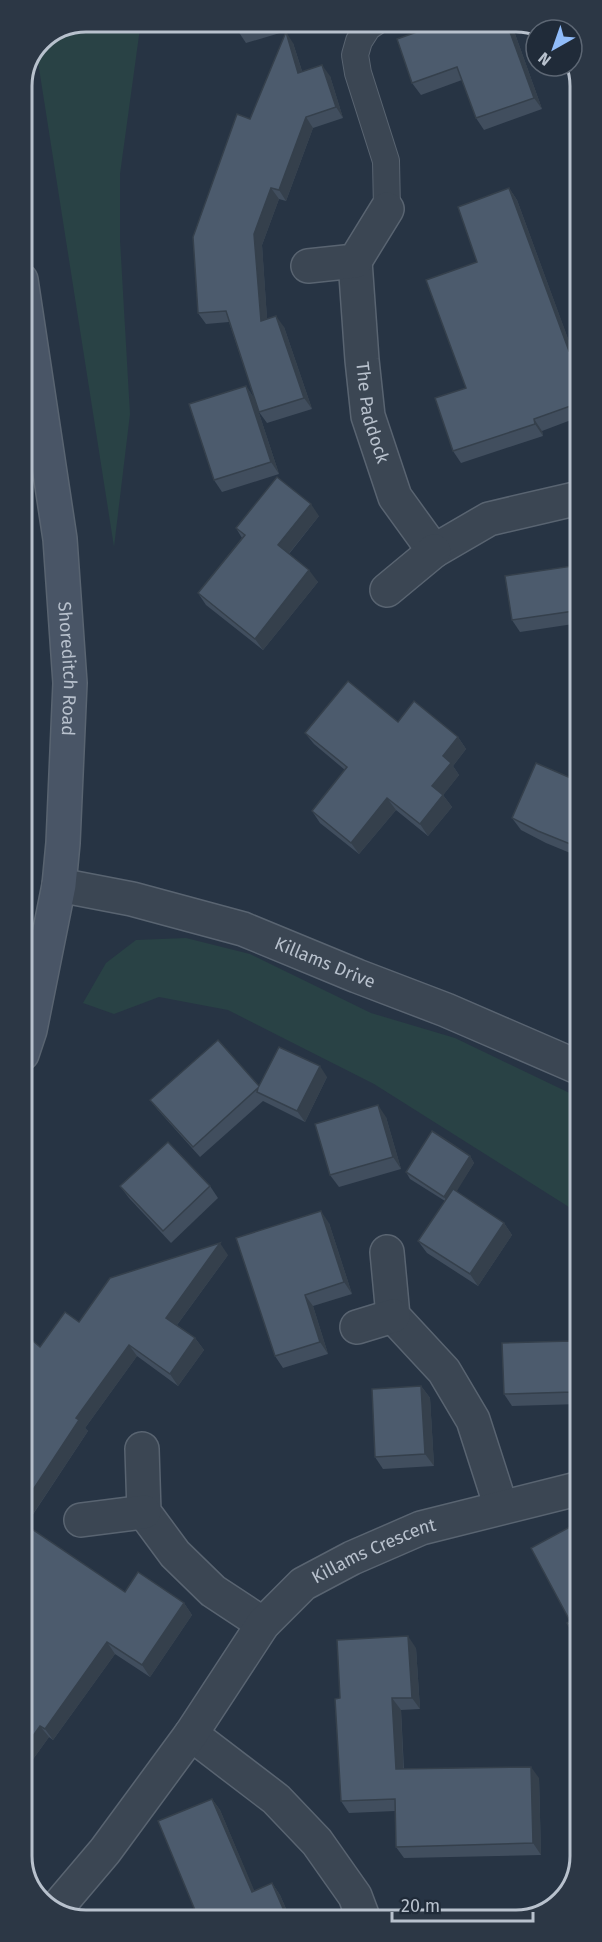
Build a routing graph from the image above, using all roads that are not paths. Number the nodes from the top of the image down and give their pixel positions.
1 (365, 32) edge
2 (387, 209) joint
3 (355, 261) junction
4 (309, 266) dead end
5 (32, 353) edge
6 (570, 500) edge
7 (434, 551) junction
8 (387, 590) dead end
9 (58, 885) junction
10 (32, 1020) edge
11 (570, 1064) edge
12 (387, 1252) dead end
13 (393, 1316) junction
14 (357, 1327) dead end
15 (142, 1449) dead end
16 (570, 1490) edge
17 (501, 1507) junction
18 (144, 1512) junction
19 (81, 1520) dead end
20 (262, 1624) junction
21 (191, 1734) junction
22 (60, 1904) edge
23 (360, 1910) edge

1 - 2 lane
2 - 3 street
3 - 4 street
3 - 7 street, The Paddock
5 - 9 main road, Shoreditch Road
6 - 7 street
7 - 8 street
9 - 10 main road, Shoreditch Road
9 - 11 street, Killams Drive
12 - 13 street
13 - 14 street
13 - 17 street
15 - 18 street
16 - 17 street, Killams Crescent
17 - 20 street, Killams Crescent
18 - 19 street
18 - 20 street
20 - 21 street, Killams Crescent
21 - 22 street, Killams Crescent
21 - 23 street

